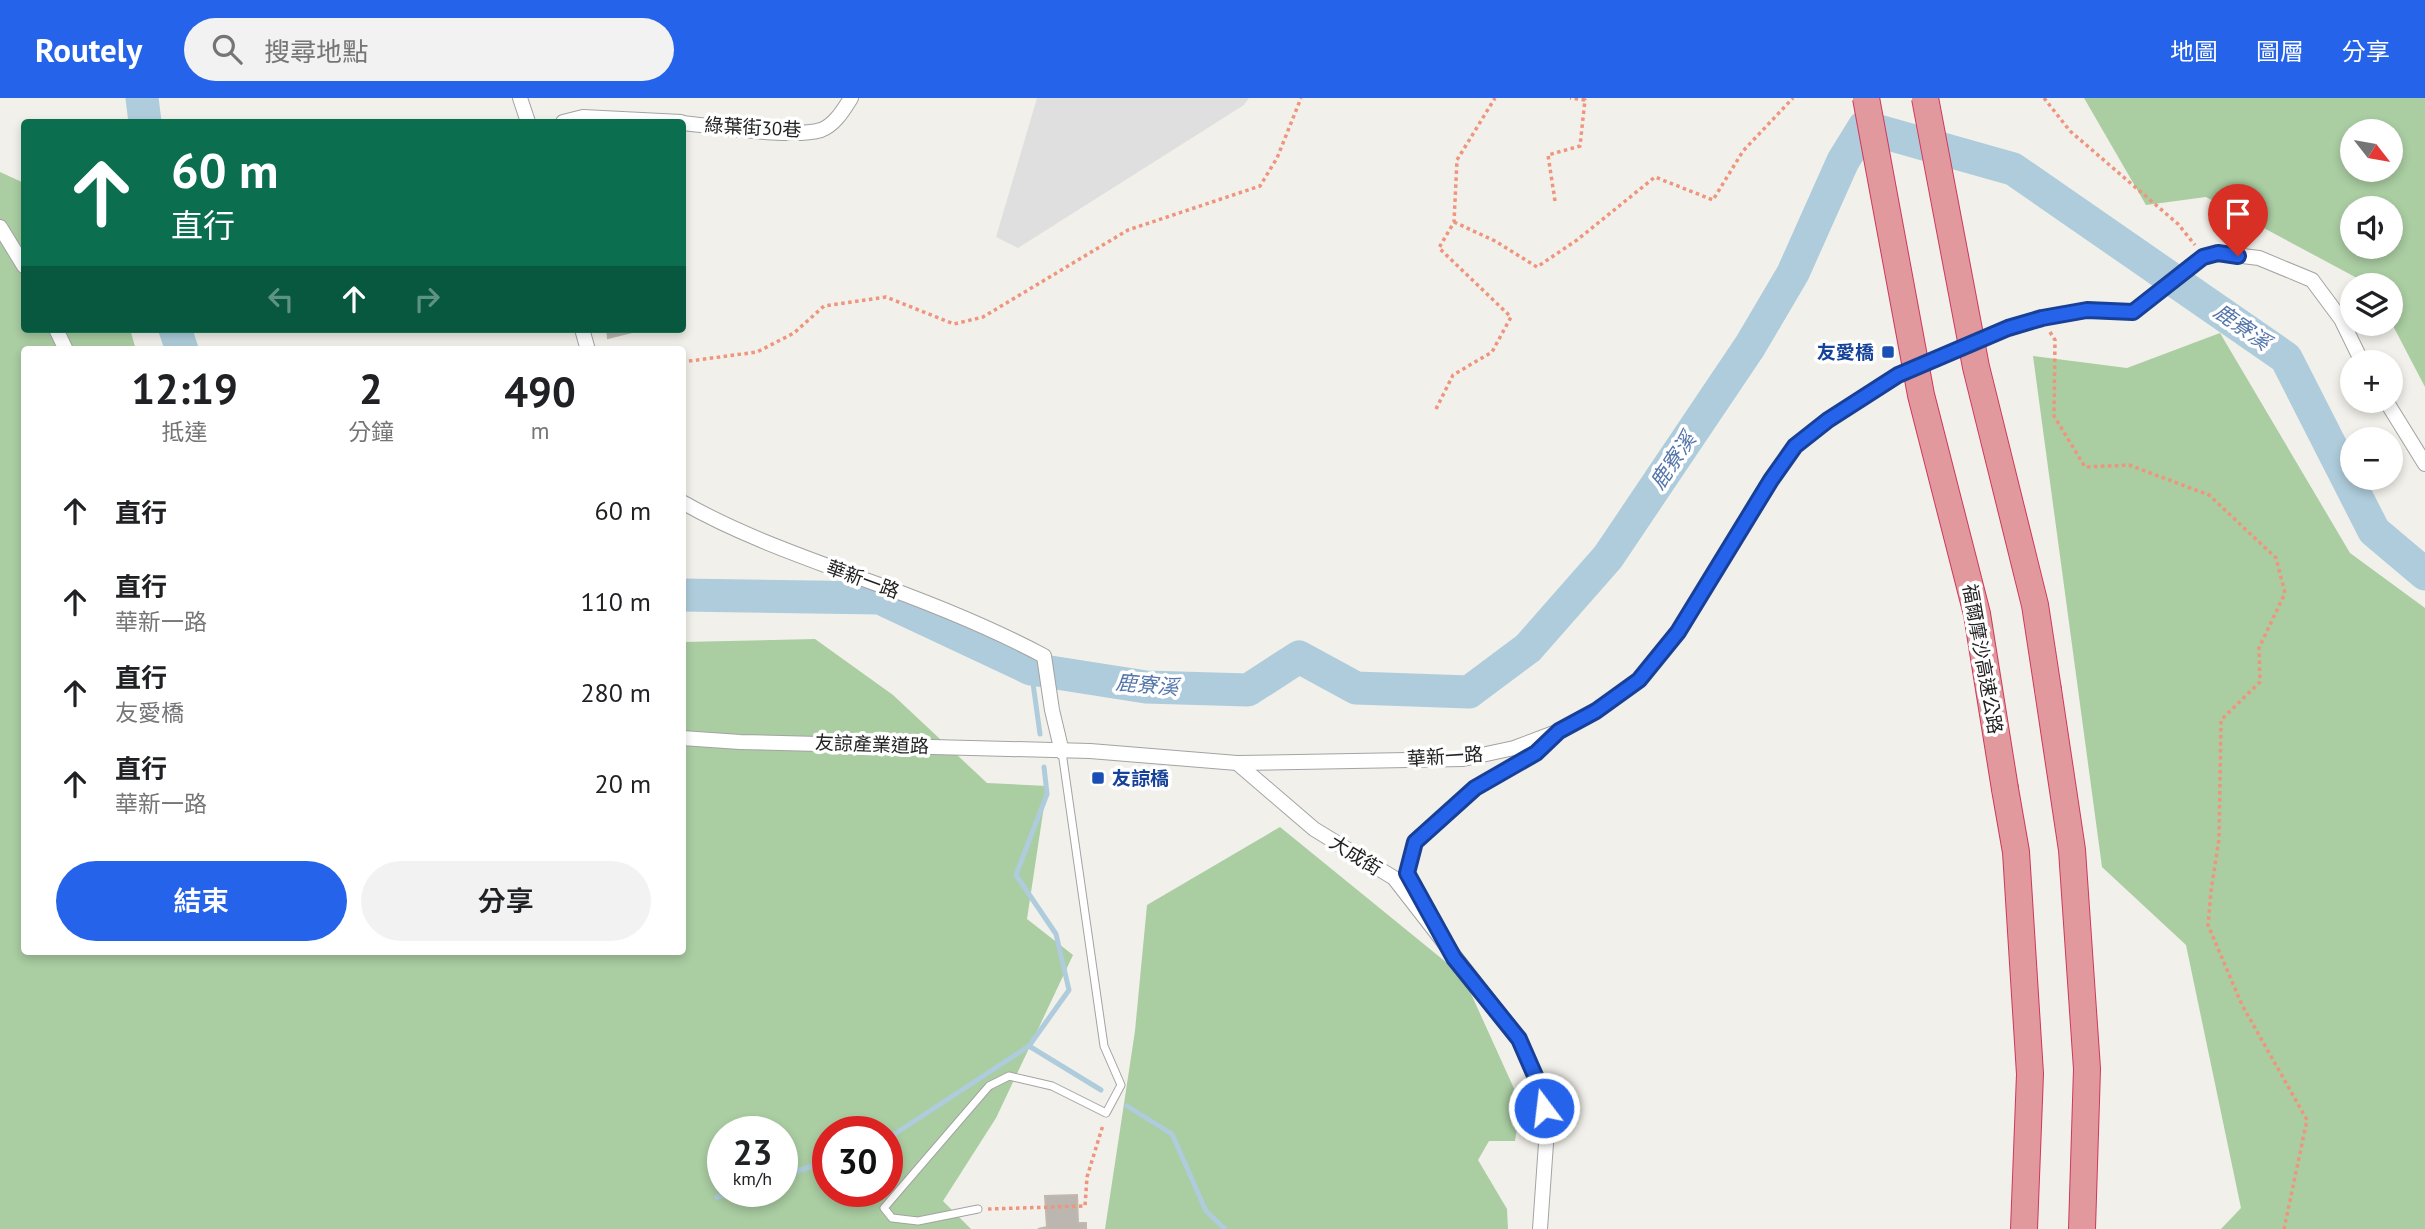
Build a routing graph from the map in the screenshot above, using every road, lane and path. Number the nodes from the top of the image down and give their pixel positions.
1 (520, 98) edge
2 (851, 98) edge
3 (1301, 98) edge
4 (1495, 98) edge
5 (1570, 98) edge
6 (1793, 98) edge
7 (1866, 98) edge
8 (1925, 98) edge
9 (2044, 98) edge
10 (527, 119) edge
11 (575, 119) edge
12 (616, 119) edge
13 (686, 123) edge
14 (1555, 201) dead end
15 (1454, 222) junction
16 (0, 227) edge
17 (2203, 257) junction
18 (21, 262) edge
19 (2042, 318) junction
20 (2356, 350) edge
21 (686, 361) edge
22 (1436, 409) dead end
23 (2393, 413) edge
24 (2425, 464) edge
25 (686, 504) edge
26 (1559, 731) junction
27 (686, 738) edge
28 (1062, 752) junction
29 (1237, 763) junction
30 (1454, 958) junction
31 (1107, 1113) junction
32 (978, 1209) joint
33 (1540, 1229) edge
34 (2024, 1229) edge
35 (2082, 1229) edge
36 (2284, 1229) edge

1 - 10 street
2 - 13 street, 綠葉街30巷
3 - 21 path
4 - 15 path
5 - 14 path
6 - 15 path
7 - 34 highway, 福爾摩沙高速公路, bridge
8 - 35 highway, bridge
9 - 17 path
11 - 12 street, 綠葉街30巷
15 - 22 path
16 - 18 street
17 - 19 street, 華新一路
17 - 20 street
19 - 26 street, 華新一路
19 - 36 path
23 - 24 street
25 - 28 street, 華新一路
26 - 29 street, 華新一路
26 - 30 lane
27 - 28 street, 友諒產業道路
28 - 29 street, 華新一路
28 - 31 lane
29 - 30 street, 大成街
30 - 33 street, 大成街
31 - 32 path
31 - 32 lane

